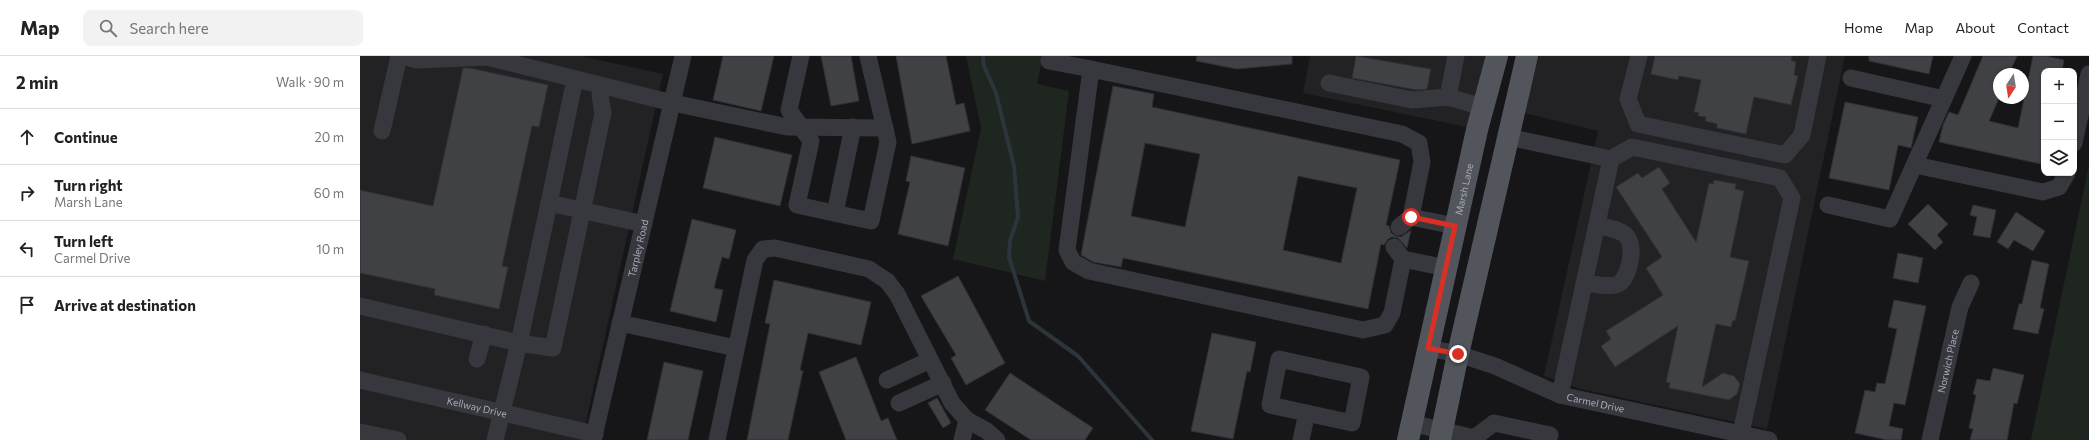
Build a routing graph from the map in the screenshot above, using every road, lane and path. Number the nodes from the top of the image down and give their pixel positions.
1 (399, 56) edge
2 (402, 56) edge
3 (683, 56) edge
4 (801, 56) edge
5 (868, 56) edge
6 (1456, 56) edge
7 (1497, 56) edge
8 (1527, 56) edge
9 (1639, 56) edge
10 (1818, 56) edge
11 (1963, 56) edge
12 (1049, 61) dead end
13 (1091, 69) junction
14 (2089, 74) edge
15 (1851, 78) dead end
16 (575, 79) junction
17 (1329, 83) dead end
18 (602, 86) junction
19 (1448, 98) junction
20 (1944, 99) junction
21 (673, 103) junction
22 (1484, 107) junction
23 (801, 127) junction
24 (853, 127) junction
25 (885, 128) junction
26 (382, 131) dead end
27 (1508, 137) junction
28 (2075, 140) edge
29 (1611, 159) junction
30 (1915, 165) junction
31 (2065, 176) edge
32 (549, 202) junction
33 (1828, 205) dead end
34 (584, 210) junction
35 (835, 213) junction
36 (644, 224) junction
37 (1455, 226) junction
38 (1597, 226) junction
39 (1446, 268) junction
40 (1584, 283) junction
41 (1971, 283) dead end
42 (360, 306) edge
43 (620, 323) junction
44 (484, 334) junction
45 (519, 342) junction
46 (736, 348) junction
47 (1428, 348) junction
48 (1458, 354) junction
49 (477, 360) dead end
50 (930, 360) junction
51 (887, 380) dead end
52 (360, 383) edge
53 (942, 383) junction
54 (1560, 395) junction
55 (899, 403) dead end
56 (501, 412) junction
57 (1307, 413) junction
58 (966, 420) junction
59 (360, 432) edge
60 (1410, 432) edge
61 (1741, 434) junction
62 (1441, 435) edge
63 (1550, 435) dead end
64 (594, 437) edge
65 (398, 440) edge
66 (494, 440) edge
67 (717, 440) edge
68 (962, 440) edge
69 (997, 440) edge
70 (1301, 440) edge
71 (1769, 440) edge
72 (1930, 440) edge

1 - 26 street
2 - 16 street
3 - 21 street, Tarpley Road
4 - 23 street
5 - 25 street
6 - 19 street
7 - 22 main road, Marsh Lane
8 - 27 main road
9 - 10 street
11 - 20 street
12 - 13 street
13 - 37 street
13 - 39 street
14 - 28 street
15 - 20 street
16 - 18 street
16 - 32 street
17 - 19 street
18 - 21 street
18 - 34 street
19 - 22 street
20 - 30 street
21 - 23 street
21 - 36 street, Tarpley Road
22 - 37 main road, Marsh Lane
23 - 24 street
23 - 35 street
24 - 25 street
24 - 35 street
25 - 35 street
27 - 29 street
27 - 48 main road
29 - 38 street
29 - 61 street
30 - 31 street
30 - 33 street
32 - 34 street
32 - 45 street
34 - 36 street
34 - 45 street
36 - 43 street, Tarpley Road
37 - 39 main road, Marsh Lane
38 - 40 street
38 - 40 street
39 - 47 main road, Marsh Lane
40 - 54 street
41 - 72 street, Norwich Place
42 - 44 street
43 - 46 street
43 - 64 street, Tarpley Road
44 - 45 street
44 - 49 street
45 - 56 street
46 - 50 street
46 - 67 street
47 - 48 street, Carmel Drive
47 - 60 main road, Marsh Lane
48 - 54 street, Carmel Drive
48 - 62 main road
50 - 51 street
50 - 53 street
52 - 56 street, Kellway Drive
53 - 55 street
53 - 58 street
54 - 61 street, Carmel Drive
56 - 64 street, Kellway Drive
56 - 66 street
57 - 57 street
57 - 70 street
58 - 68 street
58 - 69 street
59 - 65 street
60 - 62 street
61 - 71 street, Carmel Drive
62 - 63 street

